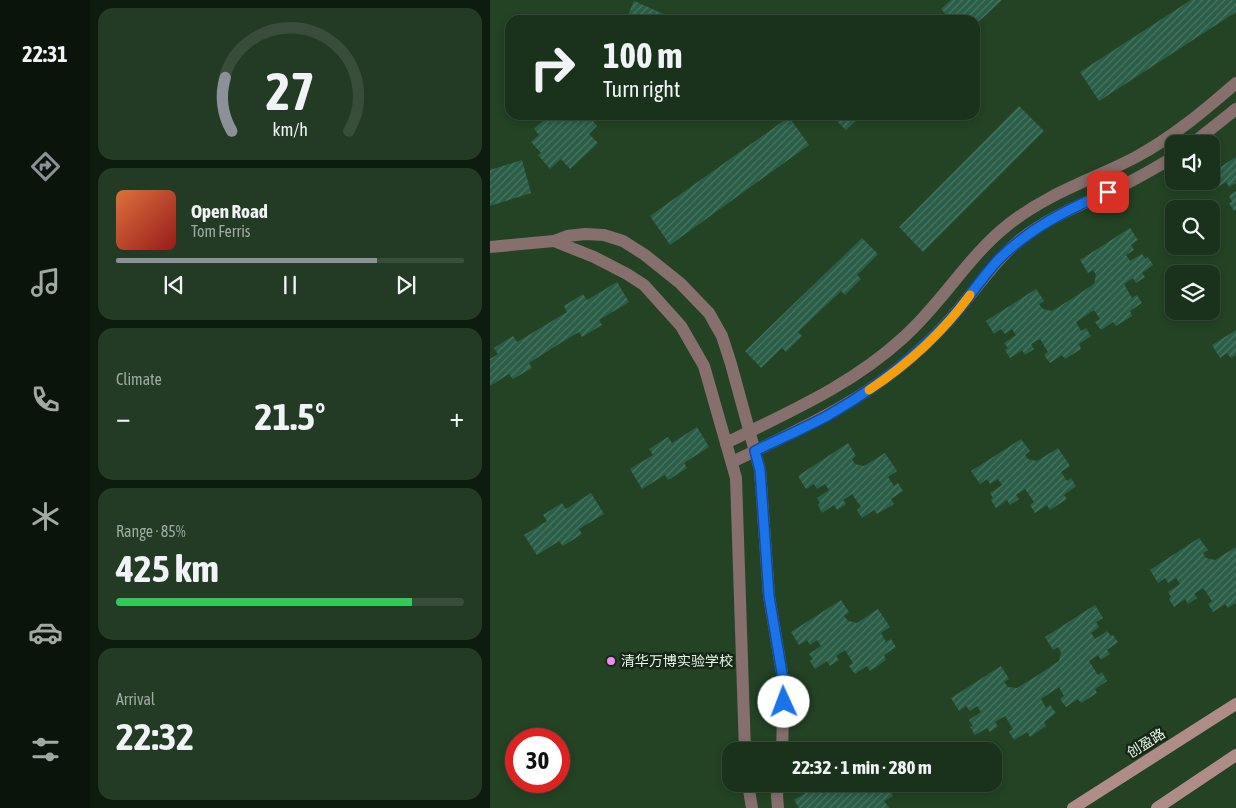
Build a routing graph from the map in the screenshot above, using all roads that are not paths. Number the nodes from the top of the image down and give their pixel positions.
1 (1236, 82) edge
2 (1236, 108) edge
3 (1203, 135) edge
4 (1165, 162) edge
5 (554, 241) junction
6 (490, 247) edge
7 (750, 432) junction
8 (726, 443) junction
9 (755, 451) junction
10 (732, 462) junction
11 (1236, 704) edge
12 (745, 742) edge
13 (782, 742) edge
14 (1236, 756) edge
15 (749, 792) edge
16 (777, 792) edge
17 (752, 808) edge
18 (778, 808) edge
19 (1073, 808) edge
20 (1156, 808) edge

1 - 7 street
2 - 3 street
4 - 9 street
5 - 6 street
5 - 7 street
5 - 8 street
7 - 8 street
7 - 9 street
8 - 10 street
9 - 10 street
9 - 13 street
10 - 12 street
11 - 19 street, 创盈路
14 - 20 street
15 - 17 street
16 - 18 street

